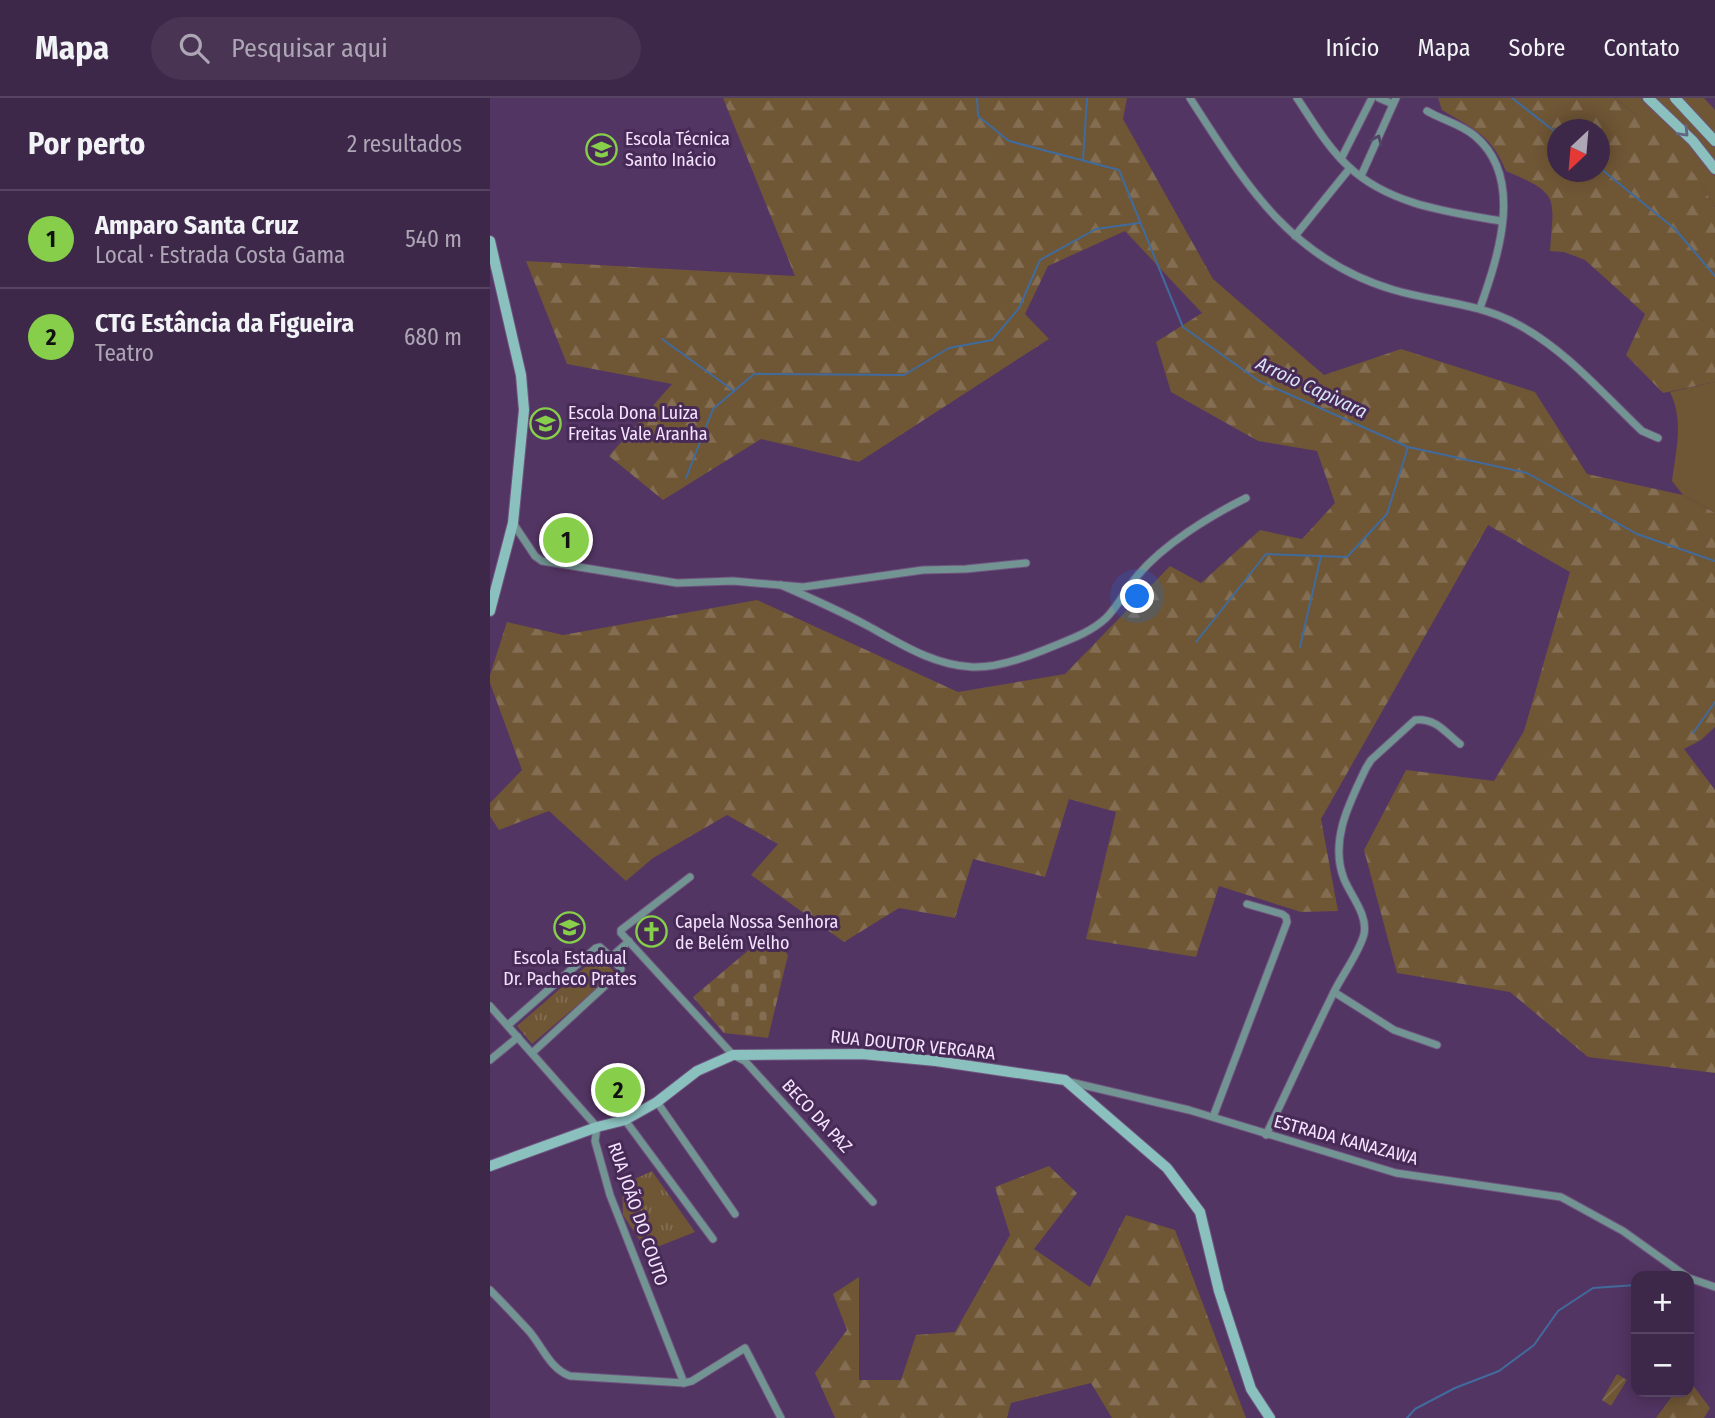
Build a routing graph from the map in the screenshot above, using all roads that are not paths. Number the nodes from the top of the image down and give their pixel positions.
1 (1190, 98) edge
2 (1297, 98) edge
3 (1372, 98) edge
4 (1379, 98) edge
5 (1648, 98) edge
6 (1675, 98) edge
7 (1394, 101) edge
8 (1427, 111) dead end
9 (1715, 141) edge
10 (1341, 159) junction
11 (1350, 168) junction
12 (1715, 169) edge
13 (1361, 176) junction
14 (1501, 221) junction
15 (1295, 236) junction
16 (490, 241) edge
17 (1480, 308) junction
18 (1658, 438) dead end
19 (1246, 498) dead end
20 (513, 523) junction
21 (1026, 564) dead end
22 (781, 585) junction
23 (490, 611) edge
24 (1460, 744) dead end
25 (691, 877) dead end
26 (1247, 904) dead end
27 (629, 942) junction
28 (611, 957) junction
29 (1334, 992) junction
30 (490, 1006) edge
31 (508, 1025) junction
32 (518, 1037) junction
33 (1437, 1045) dead end
34 (532, 1052) junction
35 (733, 1055) junction
36 (490, 1060) edge
37 (1065, 1080) junction
38 (657, 1102) junction
39 (1213, 1117) junction
40 (625, 1120) junction
41 (597, 1127) junction
42 (1266, 1135) junction
43 (490, 1166) edge
44 (873, 1202) dead end
45 (735, 1214) dead end
46 (713, 1239) dead end
47 (1679, 1271) edge
48 (1694, 1280) edge
49 (1715, 1287) edge
50 (490, 1290) edge
51 (684, 1383) junction
52 (781, 1418) edge
53 (1270, 1418) edge

1 - 15 street
2 - 10 street
3 - 10 street
4 - 7 street
5 -> 12 main road
6 - 9 main road
13 -> 7 street
8 - 14 street
10 - 11 street
11 - 13 street
11 - 15 street
13 - 14 street
14 - 17 street
15 - 17 street
16 - 20 main road
17 - 18 street
19 - 22 street
20 - 22 street
20 - 23 main road
21 - 22 street
24 - 29 street
25 - 27 street
26 - 39 street
27 - 28 street
27 - 35 street, BECO DA PAZ
28 - 31 street
28 - 34 street
29 - 33 street
29 - 42 street
30 - 31 street, RUA JOÃO DO COUTO
31 - 32 street, RUA JOÃO DO COUTO
32 - 34 street, RUA JOÃO DO COUTO
32 - 36 street
34 - 41 street, RUA JOÃO DO COUTO
35 - 37 main road, RUA DOUTOR VERGARA
35 - 38 main road, RUA DOUTOR VERGARA
35 - 44 street, BECO DA PAZ
37 - 39 street, ESTRADA KANAZAWA
37 - 53 main road
38 - 40 main road, RUA DOUTOR VERGARA
38 - 45 street
39 - 42 street, ESTRADA KANAZAWA
40 - 41 main road, RUA DOUTOR VERGARA
40 - 46 street
41 - 43 main road, RUA DOUTOR VERGARA
41 - 51 street, RUA JOÃO DO COUTO
42 - 47 street, ESTRADA KANAZAWA
48 - 49 street, ESTRADA KANAZAWA
50 - 51 street
51 - 52 street

